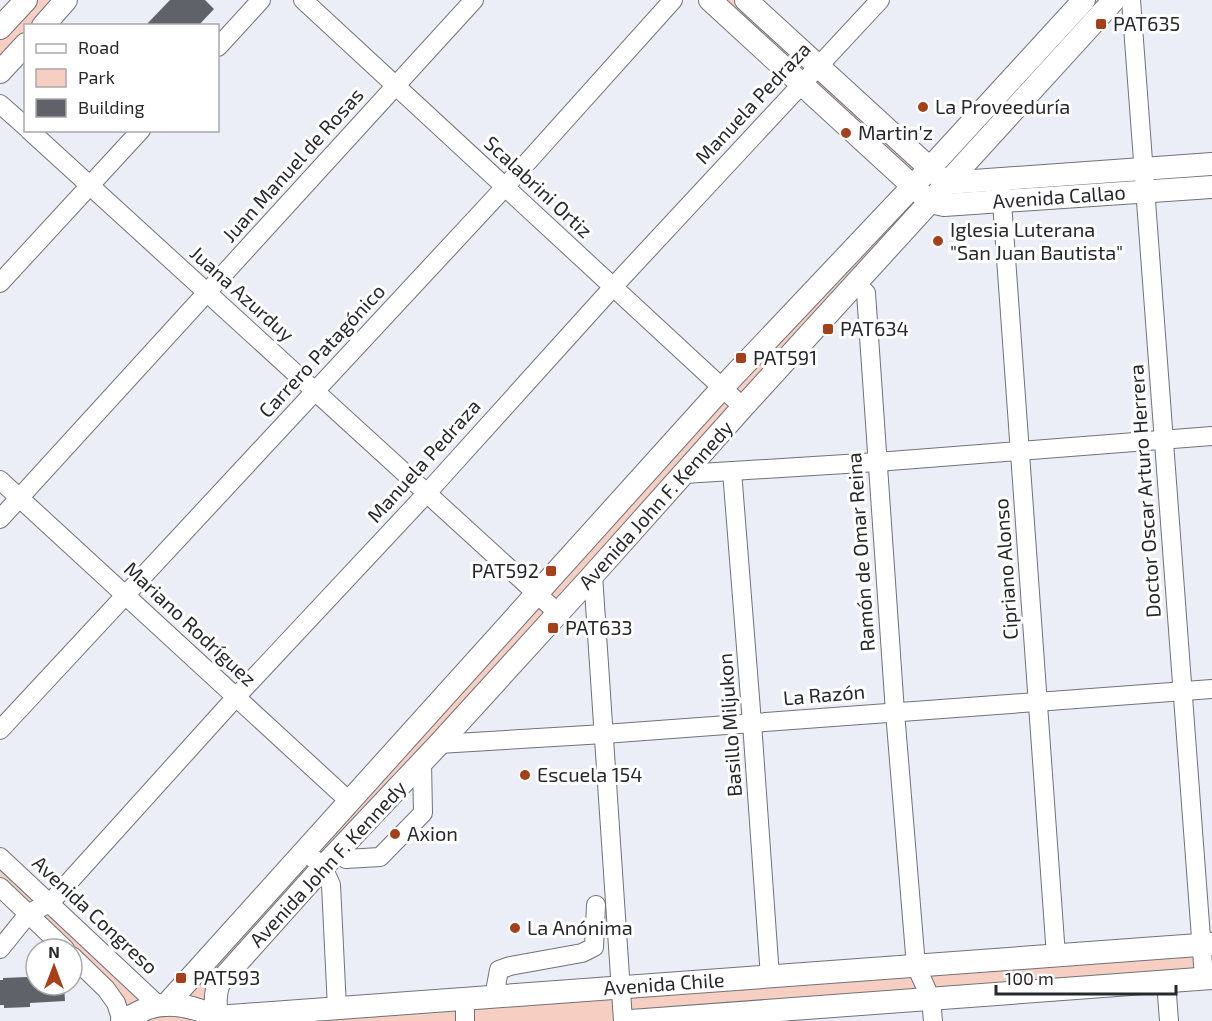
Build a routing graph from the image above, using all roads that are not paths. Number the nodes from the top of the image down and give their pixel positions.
1 (26, 0) edge
2 (66, 0) edge
3 (261, 0) edge
4 (303, 0) edge
5 (474, 0) edge
6 (673, 0) edge
7 (710, 0) edge
8 (746, 0) edge
9 (880, 0) edge
10 (1084, 0) edge
11 (1114, 0) edge
12 (1131, 0) edge
13 (45, 24) edge
14 (0, 28) edge
15 (24, 46) edge
16 (219, 46) edge
17 (819, 67) junction
18 (0, 72) edge
19 (802, 84) junction
20 (396, 86) junction
21 (0, 104) edge
22 (24, 125) edge
23 (31, 132) edge
24 (139, 132) edge
25 (1212, 164) edge
26 (930, 168) junction
27 (1143, 169) junction
28 (1000, 179) junction
29 (946, 183) junction
30 (90, 186) junction
31 (913, 186) junction
32 (505, 187) junction
33 (1212, 187) edge
34 (1145, 191) junction
35 (1002, 201) junction
36 (930, 202) junction
37 (0, 283) edge
38 (855, 284) junction
39 (613, 287) junction
40 (207, 293) junction
41 (723, 387) junction
42 (315, 392) junction
43 (743, 407) junction
44 (1212, 436) edge
45 (1164, 440) junction
46 (1020, 450) junction
47 (877, 462) junction
48 (732, 471) junction
49 (684, 474) junction
50 (0, 480) edge
51 (427, 494) junction
52 (20, 498) junction
53 (0, 519) edge
54 (593, 575) junction
55 (536, 594) junction
56 (125, 595) junction
57 (558, 613) junction
58 (1212, 689) edge
59 (1184, 692) junction
60 (236, 697) junction
61 (1038, 701) junction
62 (896, 712) junction
63 (752, 723) junction
64 (0, 730) edge
65 (604, 734) junction
66 (440, 744) junction
67 (422, 762) junction
68 (349, 801) junction
69 (305, 851) junction
70 (0, 857) edge
71 (330, 860) junction
72 (0, 887) edge
73 (50, 903) junction
74 (596, 905) dead end
75 (16, 907) edge
76 (51, 937) edge
77 (1207, 945) edge
78 (0, 949) edge
79 (1056, 956) junction
80 (916, 966) junction
81 (84, 967) edge
82 (770, 976) junction
83 (1208, 978) edge
84 (1166, 981) junction
85 (620, 987) junction
86 (494, 997) junction
87 (931, 999) junction
88 (163, 1005) junction
89 (337, 1008) junction
90 (465, 1010) edge
91 (217, 1019) edge
92 (122, 1021) edge
93 (623, 1021) edge
94 (631, 1021) edge
95 (933, 1021) edge
96 (1169, 1021) edge

1 - 14 main road
2 - 13 main road
3 - 16 street
4 - 20 street, Scalabrini Ortiz
5 - 20 street, Juan Manuel de Rosas
6 - 32 street, Carrero Patagónico
7 - 19 main road
8 - 17 main road
9 - 17 street, Manuela Pedraza
10 - 26 main road, Avenida John F. Kennedy
11 - 29 main road, Avenida John F. Kennedy
12 - 27 street, Doctor Oscar Arturo Herrera
15 - 18 main road
17 - 19 street, Manuela Pedraza
17 - 26 main road
19 - 31 main road
19 - 39 street, Manuela Pedraza
20 - 32 street, Scalabrini Ortiz
20 - 40 street, Juan Manuel de Rosas
21 - 22 street
23 - 30 street, Juana Azurduy
24 - 30 street
25 - 27 main road, Avenida Callao
26 - 29 main road
26 - 31 main road, Avenida John F. Kennedy
27 - 28 main road, Avenida Callao
27 - 34 street, Doctor Oscar Arturo Herrera
28 - 29 main road, Avenida Callao
28 - 35 street, Cipriano Alonso
29 - 36 main road, Avenida John F. Kennedy
30 - 37 street
30 - 40 street, Juana Azurduy
31 - 36 main road
31 - 41 main road, Avenida John F. Kennedy
32 - 39 street, Scalabrini Ortiz
32 - 42 street, Carrero Patagónico
33 - 34 main road, Avenida Callao
34 - 35 main road, Avenida Callao
34 - 45 street, Doctor Oscar Arturo Herrera
35 - 36 main road, Avenida Callao
35 - 46 street, Cipriano Alonso
36 - 38 main road, Avenida John F. Kennedy
38 - 43 main road, Avenida John F. Kennedy
38 - 47 street, Ramón de Omar Reina
39 - 41 street, Scalabrini Ortiz
39 - 51 street, Manuela Pedraza
40 - 42 street, Juana Azurduy
40 - 52 street, Juan Manuel de Rosas
41 - 43 street, Scalabrini Ortiz
41 - 55 main road, Avenida John F. Kennedy
42 - 51 street, Juana Azurduy
42 - 56 street, Carrero Patagónico
43 - 49 main road, Avenida John F. Kennedy
44 - 45 street
45 - 46 street
45 - 59 street, Doctor Oscar Arturo Herrera
46 - 47 street
46 - 61 street, Cipriano Alonso
47 - 48 street
47 - 62 street, Ramón de Omar Reina
48 - 49 street
48 - 63 street, Basillo Miljukon
49 - 54 main road, Avenida John F. Kennedy
50 - 52 street, Mariano Rodríguez
51 - 55 street, Juana Azurduy
51 - 60 street, Manuela Pedraza
52 - 53 street, Juan Manuel de Rosas
52 - 56 street, Mariano Rodríguez
54 - 57 main road, Avenida John F. Kennedy
54 - 65 street
55 - 57 street, Juana Azurduy
55 - 68 main road, Avenida John F. Kennedy
56 - 60 street, Mariano Rodríguez
56 - 64 street, Carrero Patagónico
57 - 66 main road, Avenida John F. Kennedy
58 - 59 street, La Razón
59 - 61 street, La Razón
59 - 77 street, Doctor Oscar Arturo Herrera
60 - 68 street, Mariano Rodríguez
60 - 73 street, Manuela Pedraza
61 - 62 street, La Razón
61 - 79 street, Cipriano Alonso
62 - 63 street, La Razón
62 - 80 street, Ramón de Omar Reina
63 - 65 street, La Razón
63 - 82 street, Basillo Miljukon
65 - 66 street, La Razón
65 - 85 street
66 - 67 main road, Avenida John F. Kennedy
67 - 71 main road, Avenida John F. Kennedy
67 - 71 street
68 - 69 main road, Avenida John F. Kennedy
69 - 71 street
69 - 88 main road, Avenida John F. Kennedy
70 - 73 street, Avenida Congreso
71 - 89 street
71 - 91 main road, Avenida John F. Kennedy
72 - 75 street
73 - 75 street, Manuela Pedraza
73 - 88 street, Avenida Congreso
74 - 86 street
75 - 76 street
75 - 78 street, Manuela Pedraza
77 - 79 main road, Avenida Chile
77 - 83 street, Doctor Oscar Arturo Herrera
79 - 80 main road, Avenida Chile
80 - 82 main road, Avenida Chile
80 - 87 street, Ramón de Omar Reina
81 - 92 street
82 - 85 main road, Avenida Chile
83 - 84 main road, Avenida Chile
84 - 87 main road, Avenida Chile
84 - 96 street
85 - 86 main road, Avenida Chile
85 - 93 street
86 - 90 main road, Avenida Chile
87 - 94 main road, Avenida Chile
87 - 95 street, Ramón de Omar Reina
88 - 91 main road, Avenida Chile
88 - 92 main road, Avenida Chile
89 - 90 main road, Avenida Chile
89 - 91 main road, Avenida Chile

